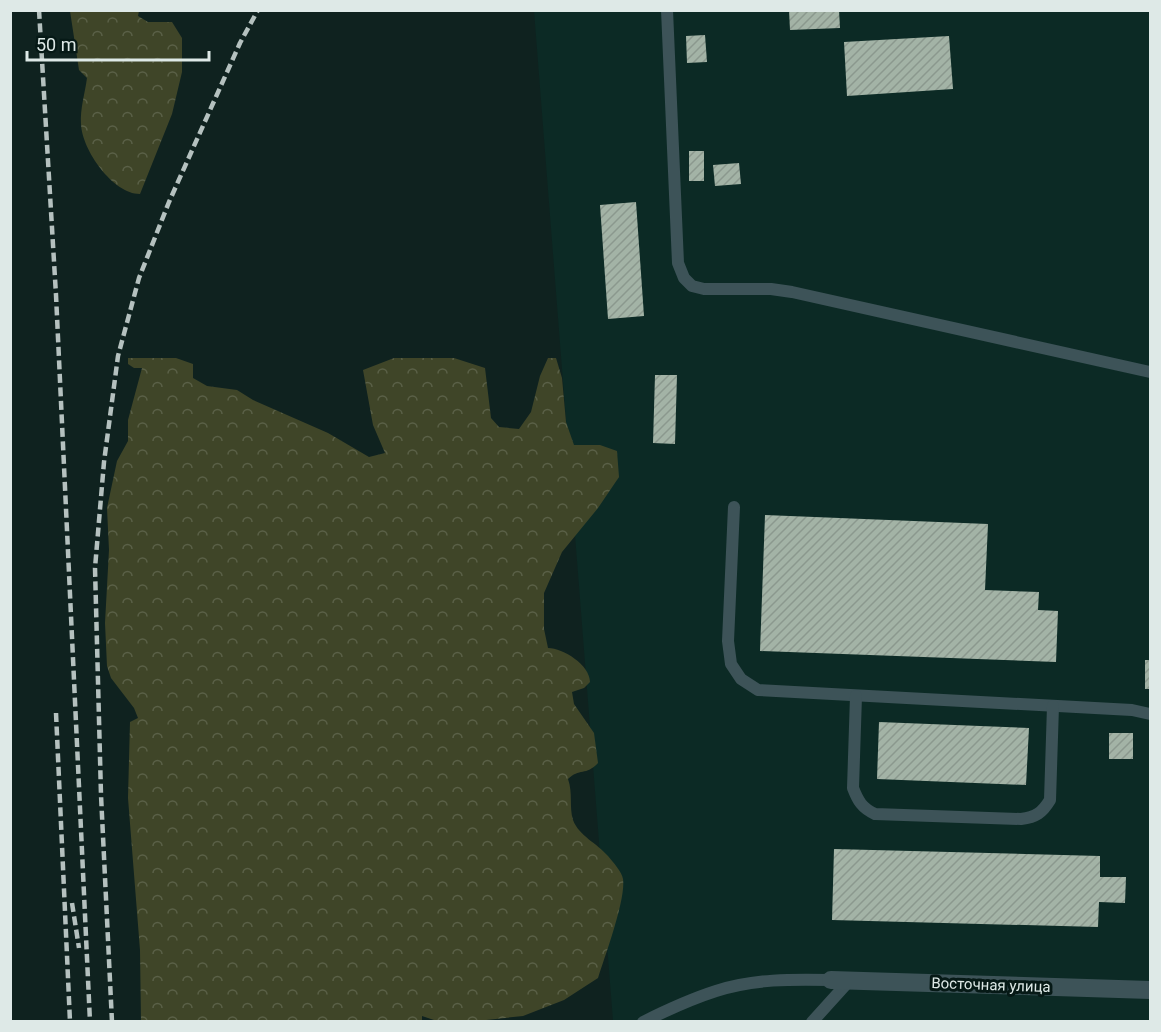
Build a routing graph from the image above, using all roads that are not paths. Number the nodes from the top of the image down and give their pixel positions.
1 (667, 10) edge
2 (1150, 372) edge
3 (734, 507) dead end
4 (856, 696) junction
5 (1053, 706) junction
6 (1150, 714) edge
7 (831, 980) joint
8 (850, 980) junction
9 (1150, 990) edge
10 (643, 1022) edge
11 (812, 1022) edge

1 - 2 lane
3 - 4 lane
4 - 5 lane
4 - 5 lane
5 - 6 lane
7 - 8 street, Восточная улица
7 - 10 lane
8 - 9 street, Восточная улица
8 - 11 lane

